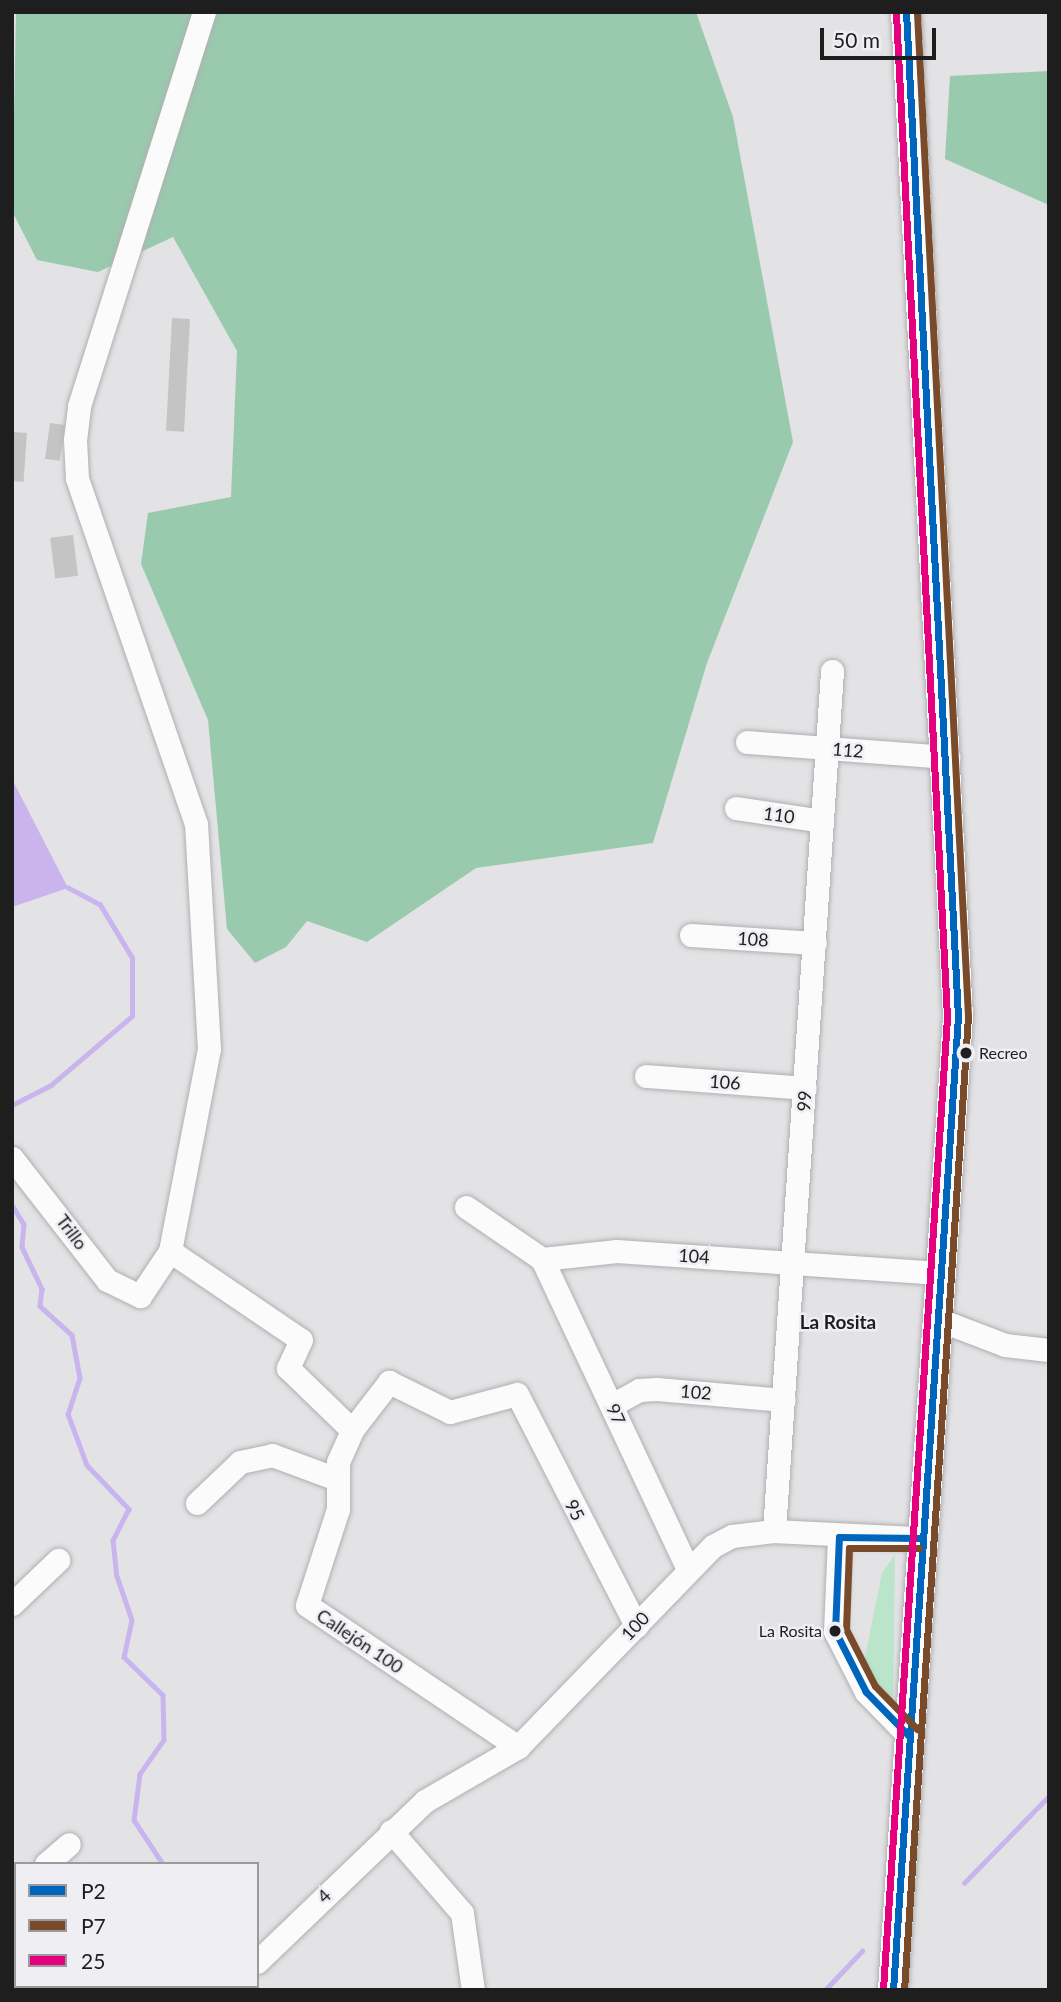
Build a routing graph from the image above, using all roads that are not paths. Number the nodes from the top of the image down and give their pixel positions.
1 (204, 12) edge
2 (905, 12) edge
3 (832, 671) dead end
4 (747, 742) dead end
5 (825, 748) junction
6 (948, 757) junction
7 (736, 808) dead end
8 (822, 821) junction
9 (691, 934) dead end
10 (815, 943) junction
11 (646, 1076) dead end
12 (805, 1088) junction
13 (12, 1158) edge
14 (466, 1207) dead end
15 (170, 1251) junction
16 (542, 1259) junction
17 (794, 1263) junction
18 (939, 1273) junction
19 (937, 1318) junction
20 (1049, 1350) edge
21 (784, 1400) junction
22 (612, 1405) junction
23 (352, 1430) junction
24 (337, 1479) junction
25 (197, 1503) dead end
26 (774, 1531) junction
27 (839, 1537) junction
28 (919, 1538) junction
29 (58, 1560) dead end
30 (688, 1569) junction
31 (13, 1603) edge
32 (636, 1626) junction
33 (909, 1736) junction
34 (518, 1747) junction
35 (391, 1831) junction
36 (69, 1844) dead end
37 (48, 1862) edge
38 (259, 1960) edge
39 (473, 1990) edge
40 (892, 1990) edge

1 - 15 street
2 - 6 main road
3 - 5 street, 99
4 - 5 street, 112
5 - 6 street, 112
5 - 8 street, 99
6 - 18 main road
7 - 8 street, 110
8 - 10 street, 99
9 - 10 street, 108
10 - 12 street, 99
11 - 12 street, 106
12 - 17 street, 99
13 - 15 street, Trillo
14 - 16 street
15 - 23 street
16 - 17 street, 104
16 - 22 street, 97
17 - 18 street, 104
17 - 21 street, 99
18 - 19 main road
19 - 20 street
19 - 28 main road
21 - 22 street, 102
21 - 26 street, 99
22 - 30 street, 97
23 - 24 street, Callejón 100
23 - 32 street, 95
24 - 25 street
24 - 34 street, Callejón 100
26 - 27 street, 100
26 - 30 street, 100
27 - 28 street, 100
27 - 33 street
28 - 33 main road
29 - 31 street
30 - 32 street, 100
32 - 34 street, 100
33 - 40 main road
34 - 35 street, 100
35 - 38 street, 4
35 - 39 street
36 - 37 street

